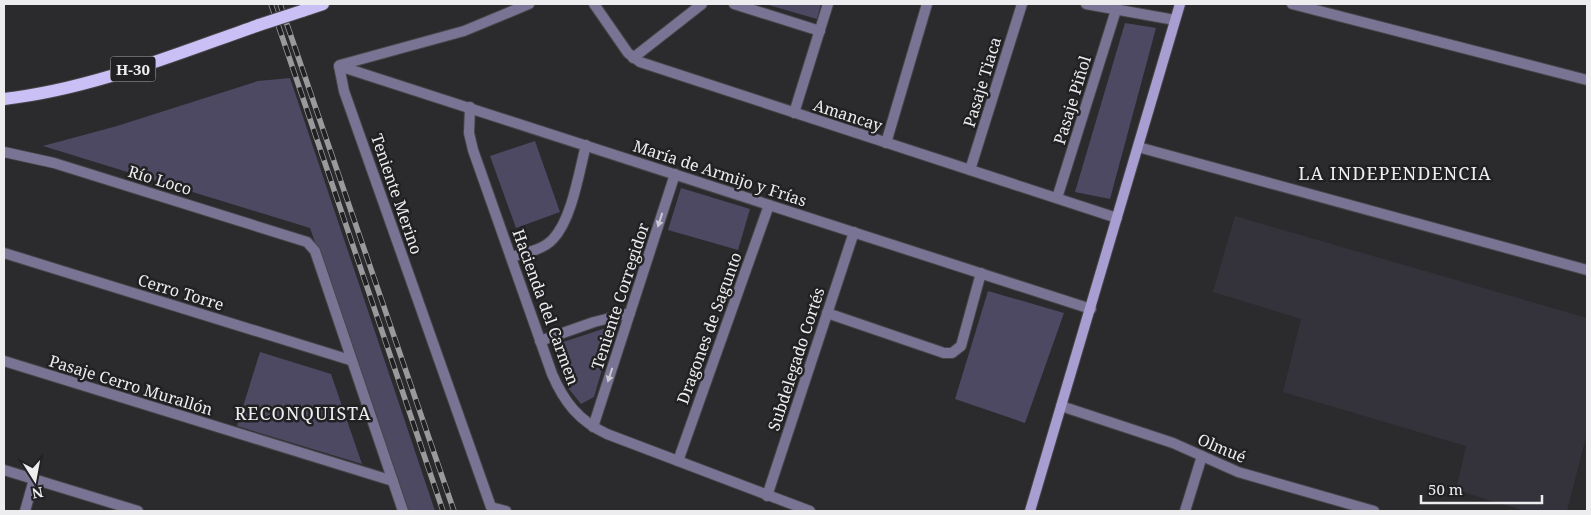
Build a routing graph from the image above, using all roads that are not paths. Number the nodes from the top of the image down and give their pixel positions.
1 (323, 4) edge
2 (529, 4) edge
3 (594, 4) edge
4 (702, 4) edge
5 (734, 4) edge
6 (828, 4) edge
7 (927, 4) edge
8 (1022, 4) edge
9 (1086, 4) edge
10 (1180, 4) edge
11 (1292, 4) edge
12 (1116, 10) junction
13 (1175, 20) junction
14 (820, 31) junction
15 (633, 58) junction
16 (339, 66) junction
17 (1587, 80) edge
18 (4, 99) edge
19 (470, 107) junction
20 (794, 113) junction
21 (886, 143) junction
22 (586, 145) junction
23 (1138, 147) junction
24 (4, 152) edge
25 (970, 170) junction
26 (675, 174) junction
27 (1057, 198) junction
28 (769, 204) junction
29 (1117, 218) junction
30 (854, 232) junction
31 (4, 253) edge
32 (511, 257) junction
33 (1587, 270) edge
34 (981, 274) junction
35 (1091, 309) junction
36 (827, 313) junction
37 (630, 314) junction
38 (540, 341) junction
39 (350, 360) junction
40 (4, 361) edge
41 (1061, 406) junction
42 (593, 427) junction
43 (1202, 456) junction
44 (678, 461) junction
45 (4, 470) edge
46 (34, 479) junction
47 (393, 481) junction
48 (767, 496) junction
49 (492, 509) edge
50 (25, 511) edge
51 (138, 511) edge
52 (403, 511) edge
53 (506, 511) edge
54 (810, 511) edge
55 (1030, 511) edge
56 (1185, 511) edge
57 (1374, 511) edge

1 - 18 main road, H-30, bridge
2 - 16 street
3 - 15 street, Amancay
4 - 15 street
5 - 14 street
6 - 14 street
7 - 21 street
8 - 25 street, Pasaje Tiaca
9 - 12 street
10 - 13 main road
11 - 17 street
12 - 13 street
12 - 27 street, Pasaje Piñol
13 - 23 main road
14 - 20 street
15 - 20 street, Amancay
16 - 19 street, María de Armijo y Frías
16 - 49 street, Teniente Merino
19 - 22 street, María de Armijo y Frías
19 - 32 street, Hacienda del Carmen
20 - 21 street, Amancay
21 - 25 street, Amancay
22 - 26 street, María de Armijo y Frías
22 - 32 street
23 - 29 main road
23 - 33 street
24 - 39 street, Río Loco
25 - 27 street, Amancay
26 - 28 street, María de Armijo y Frías
26 -> 37 street, Teniente Corregidor
27 - 29 street, Amancay
28 - 30 street, María de Armijo y Frías
28 - 44 street, Dragones de Sagunto
29 - 35 main road
30 - 34 street, María de Armijo y Frías
30 - 36 street, Subdelegado Cortés
31 - 39 street, Cerro Torre
32 - 38 street, Hacienda del Carmen
34 - 35 street, María de Armijo y Frías
34 - 36 street
35 - 41 main road
36 - 48 street, Subdelegado Cortés
37 - 38 street
37 -> 42 street, Teniente Corregidor
38 - 42 street, Hacienda del Carmen
39 - 47 street
40 - 47 street, Pasaje Cerro Murallón
41 - 43 street, Olmué
41 - 55 main road
42 - 44 street, Hacienda del Carmen
43 - 56 street
43 - 57 street, Olmué
44 - 48 street, Hacienda del Carmen
45 - 46 street
46 - 50 street
46 - 51 street
47 - 52 street
48 - 54 street, Hacienda del Carmen
49 - 53 street, Teniente Merino

